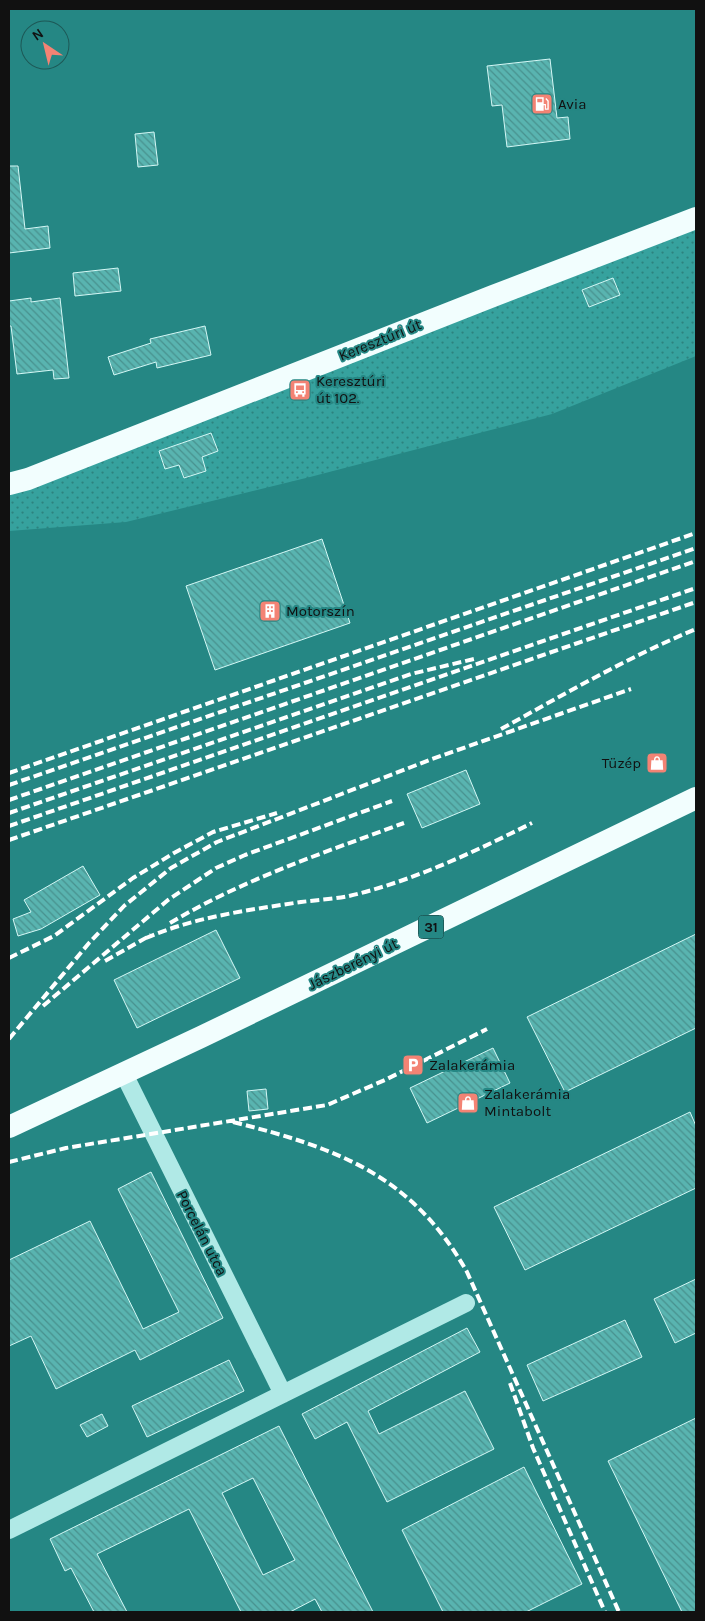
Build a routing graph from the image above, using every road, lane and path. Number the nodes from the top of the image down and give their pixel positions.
1 (696, 218) edge
2 (9, 484) edge
3 (696, 798) edge
4 (123, 1072) junction
5 (9, 1127) edge
6 (466, 1303) dead end
7 (283, 1394) junction
8 (9, 1530) edge

1 - 2 main road, Keresztúri út
3 - 4 main road, Jászberényi út / 31
4 - 5 main road, Jászberényi út / 31
4 - 7 street, Porcelán utca
6 - 7 street
7 - 8 street

